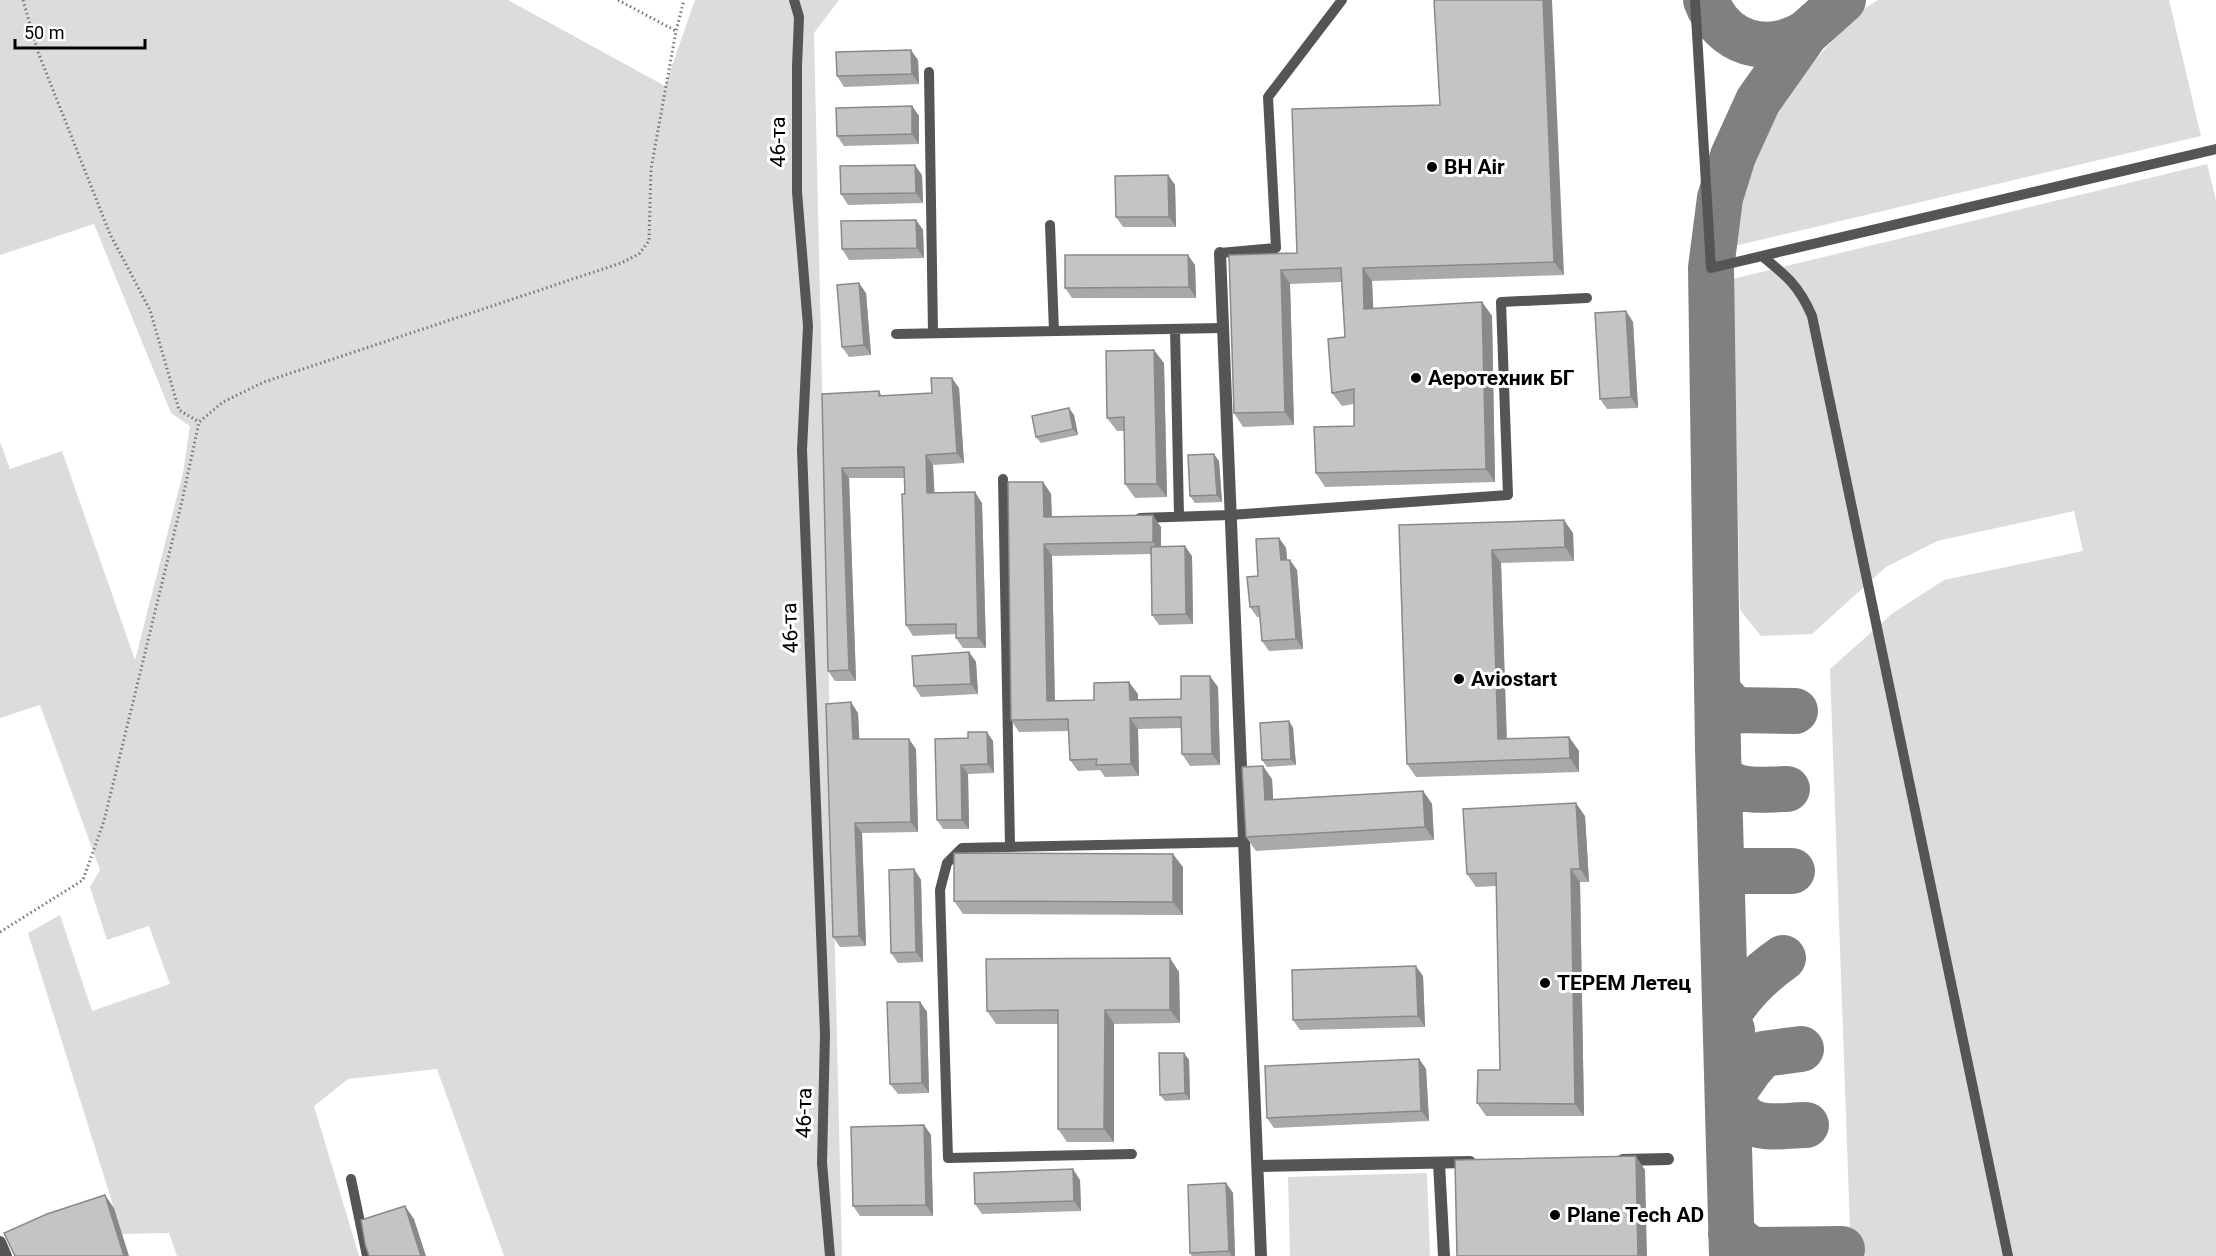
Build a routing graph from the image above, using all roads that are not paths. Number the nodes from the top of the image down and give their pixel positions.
1 (794, 0) edge
2 (1342, 0) edge
3 (1695, 0) edge
4 (929, 72) dead end
5 (2216, 149) edge
6 (1050, 225) dead end
7 (1220, 253) joint
8 (1762, 256) junction
9 (1587, 298) dead end
10 (1222, 328) junction
11 (1174, 329) junction
12 (1054, 331) junction
13 (933, 333) junction
14 (896, 334) dead end
15 (1003, 479) dead end
16 (1230, 515) junction
17 (1179, 516) junction
18 (1123, 518) edge
19 (1244, 842) junction
20 (1010, 845) junction
21 (1132, 1154) dead end
22 (1668, 1159) dead end
23 (1614, 1160) edge
24 (1487, 1162) edge
25 (1439, 1163) junction
26 (1258, 1166) junction
27 (351, 1179) dead end
28 (0, 1242) edge
29 (6, 1256) edge
30 (366, 1256) edge
31 (830, 1256) edge
32 (1261, 1256) edge
33 (1444, 1256) edge
34 (2008, 1256) edge

1 - 31 lane, 46-та
2 - 7 lane
3 - 8 lane
4 - 13 lane
5 - 8 lane
6 - 12 lane
7 - 10 street
8 - 34 lane
9 - 16 lane
10 - 11 lane
10 - 16 street
11 - 12 lane
11 - 17 lane
12 - 13 lane
13 - 14 lane
15 - 20 lane
16 - 17 lane
16 - 19 street
17 - 18 lane
19 - 20 lane
19 - 26 street
20 - 21 lane
22 - 23 street
24 - 25 street
25 - 26 street
25 - 33 street
26 - 32 street
27 - 30 lane
28 - 29 street

